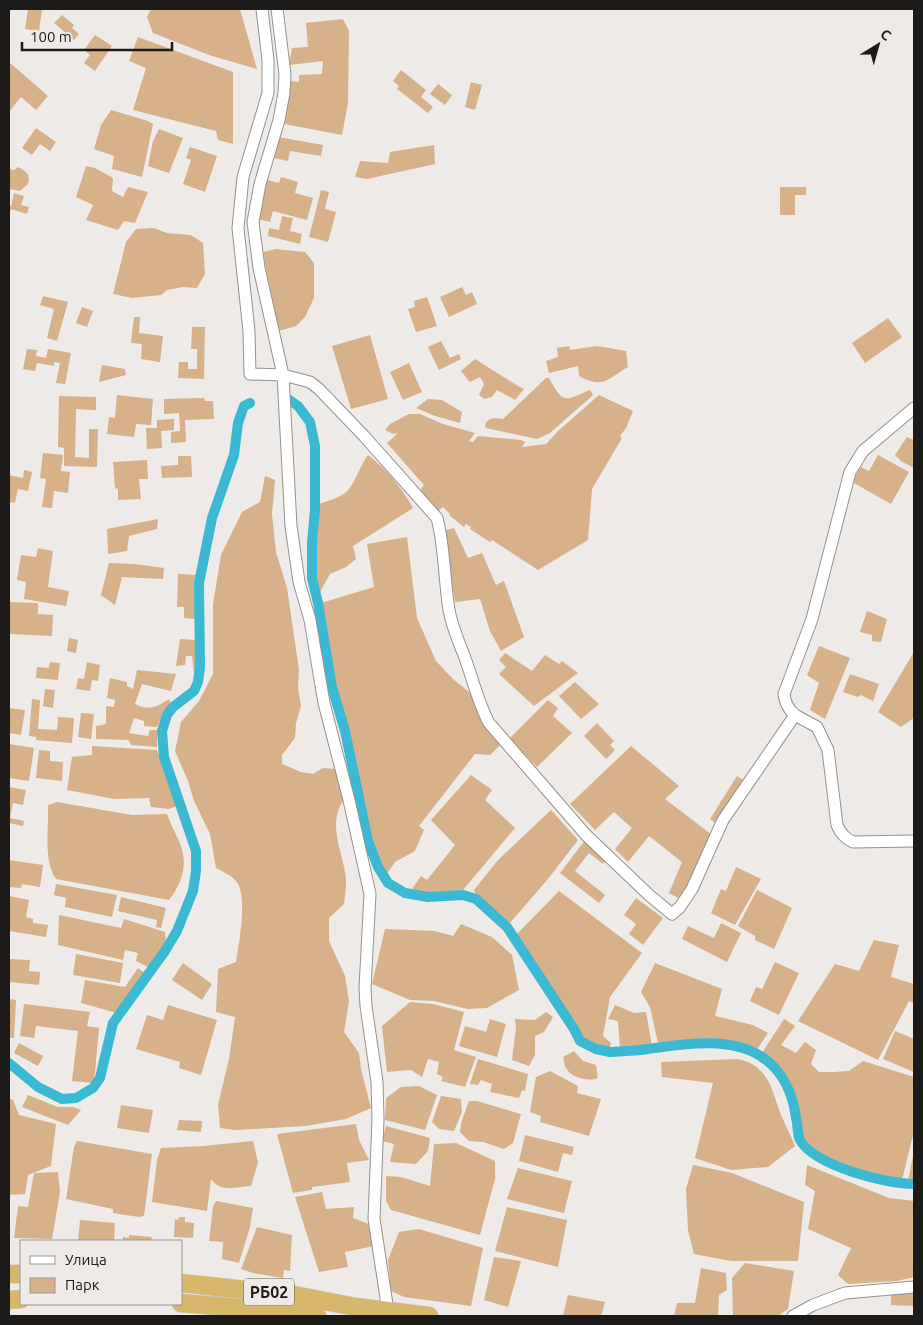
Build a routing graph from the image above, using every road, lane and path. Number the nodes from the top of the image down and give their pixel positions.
1 (262, 9) edge
2 (277, 9) edge
3 (277, 77) junction
4 (283, 375) junction
5 (914, 408) edge
6 (795, 715) junction
7 (914, 841) edge
8 (182, 1283) edge
9 (914, 1287) edge
10 (182, 1302) edge
11 (388, 1311) junction
12 (317, 1316) edge
13 (429, 1316) edge
14 (794, 1316) edge

1 - 3 street
2 - 3 street
3 - 4 street
3 - 4 street
4 - 6 street
4 - 11 street
5 - 6 street
6 - 7 street
8 - 11 highway, РБ02
9 - 14 street
10 - 12 highway, РБ02
11 - 13 highway, РБ02

